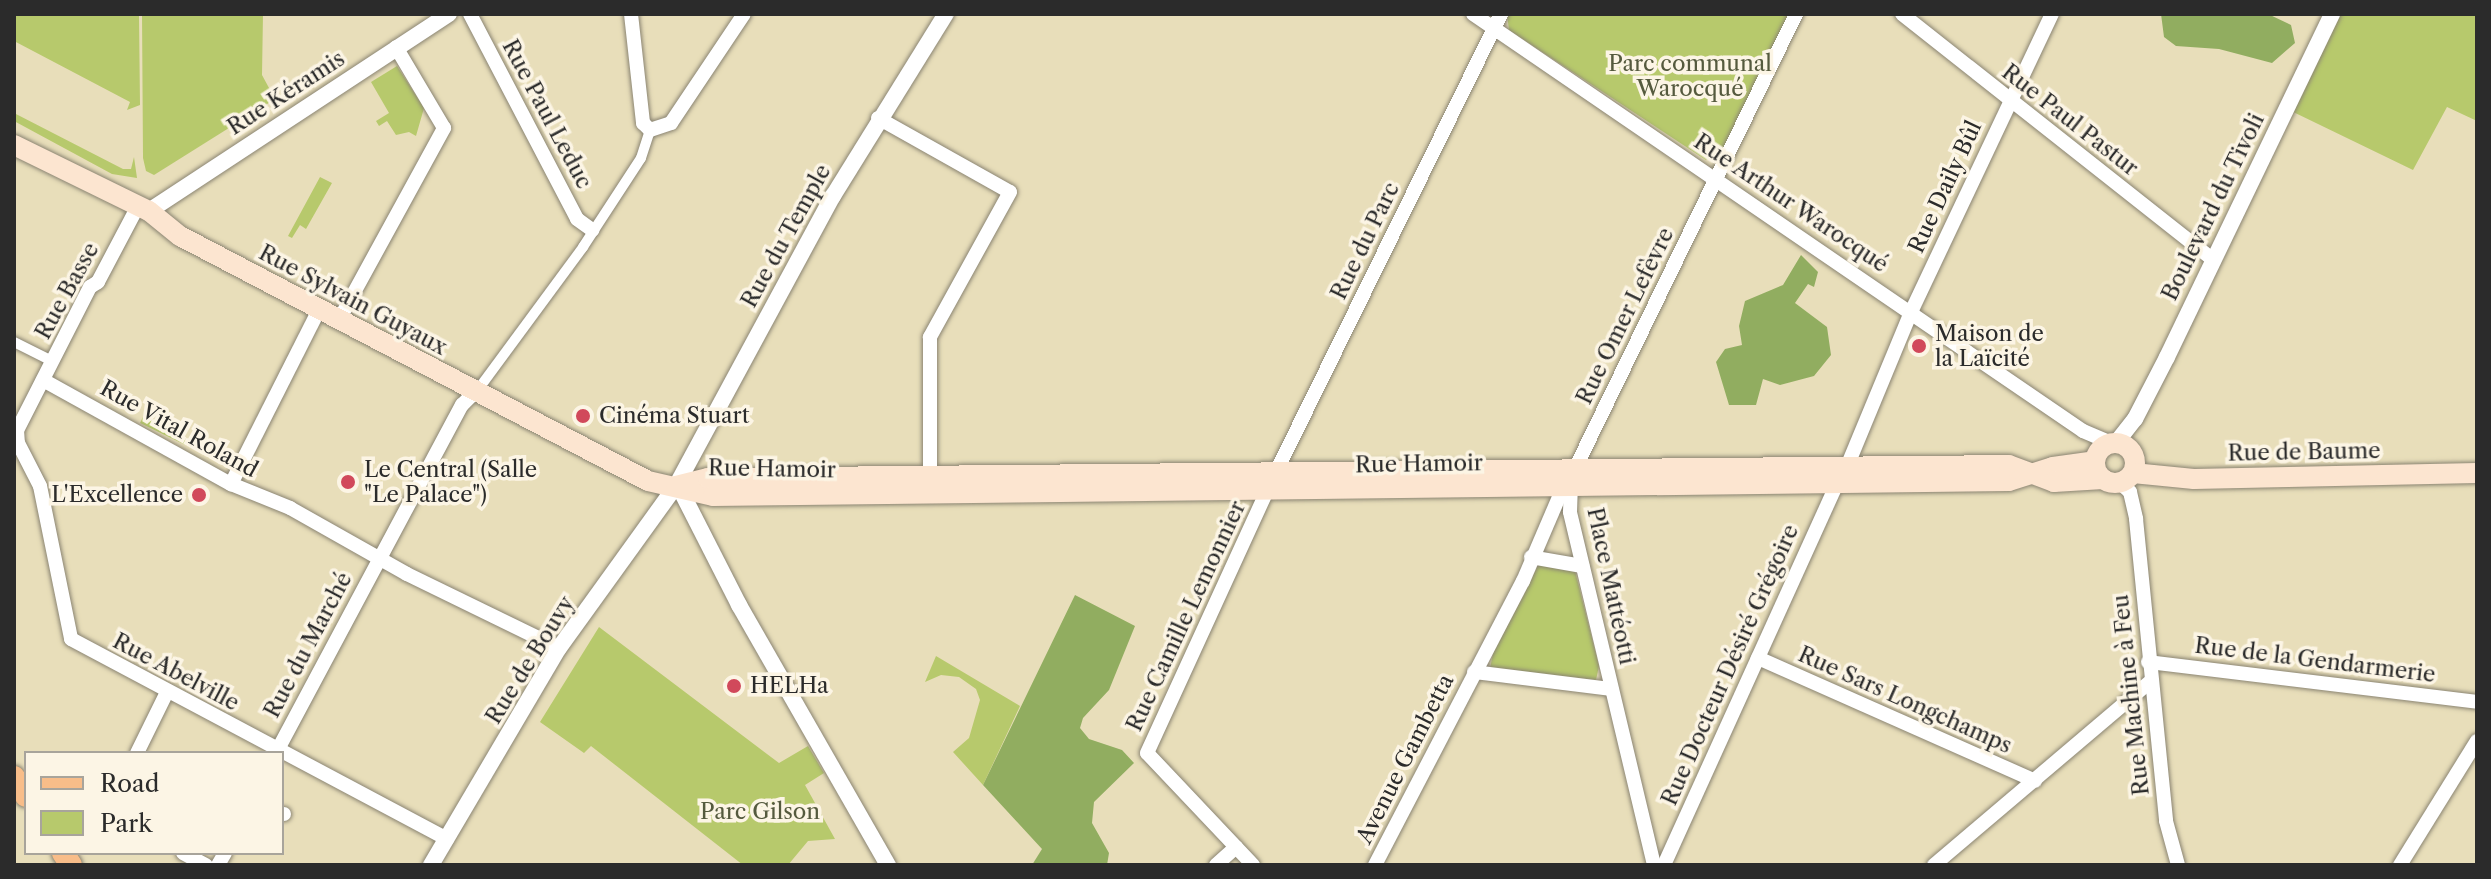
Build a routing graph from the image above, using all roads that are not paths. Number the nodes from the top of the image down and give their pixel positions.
1 (449, 14) edge
2 (470, 14) edge
3 (631, 14) edge
4 (744, 14) edge
5 (946, 14) edge
6 (1473, 14) edge
7 (1501, 14) edge
8 (1796, 14) edge
9 (1902, 14) edge
10 (2052, 14) edge
11 (2332, 14) edge
12 (1495, 29) junction
13 (396, 47) junction
14 (2009, 100) junction
15 (878, 118) junction
16 (650, 130) junction
17 (14, 145) edge
18 (1715, 180) junction
19 (144, 209) junction
20 (592, 230) junction
21 (2211, 258) junction
22 (319, 310) junction
23 (1912, 310) junction
24 (339, 320) junction
25 (14, 342) edge
26 (52, 361) junction
27 (43, 380) junction
28 (482, 385) junction
29 (17, 440) joint
30 (2477, 463) edge
31 (2119, 465) junction
32 (2477, 473) edge
33 (930, 476) junction
34 (1842, 476) junction
35 (1570, 480) junction
36 (1272, 481) junction
37 (231, 484) junction
38 (679, 489) junction
39 (2136, 519) junction
40 (1531, 557) junction
41 (378, 558) junction
42 (1582, 566) junction
43 (559, 648) junction
44 (1758, 658) junction
45 (2148, 662) junction
46 (1474, 672) junction
47 (2150, 682) junction
48 (1611, 689) junction
49 (167, 692) junction
50 (2477, 702) edge
51 (2477, 741) edge
52 (138, 751) edge
53 (274, 751) edge
54 (277, 751) edge
55 (284, 756) edge
56 (2035, 781) junction
57 (447, 839) junction
58 (1236, 847) junction
59 (187, 855) edge
60 (206, 865) edge
61 (431, 865) edge
62 (888, 865) edge
63 (1216, 865) edge
64 (1253, 865) edge
65 (1375, 865) edge
66 (1654, 865) edge
67 (1664, 865) edge
68 (1934, 865) edge
69 (2178, 865) edge
70 (2400, 865) edge

1 - 13 street, Rue Kéramis
2 - 20 street, Rue Paul Leduc
3 - 16 street
4 - 16 street
5 - 15 street, Rue du Temple
6 - 12 street, Rue Arthur Warocqué
7 - 12 street, Rue du Parc
8 - 18 street, Rue Omer Lefèvre
9 - 14 street, Rue Paul Pastur
10 - 14 street, Rue Daily Bûl
11 - 21 street, Boulevard du Tivoli
12 - 18 street, Rue Arthur Warocqué
12 - 36 street, Rue du Parc
13 - 19 street, Rue Kéramis
13 - 24 street
14 - 21 street, Rue Paul Pastur
14 - 23 street, Rue Daily Bûl
15 - 33 street
15 - 38 street, Rue du Temple
16 - 20 street
17 - 19 main road, Rue Sylvain Guyaux
18 - 23 street, Rue Arthur Warocqué
18 - 35 street, Rue Omer Lefèvre
19 - 22 main road, Rue Sylvain Guyaux
19 - 26 street, Rue Basse
20 - 28 street
21 - 31 street, Boulevard du Tivoli
22 - 24 main road, Rue Sylvain Guyaux
22 - 37 street
23 - 31 street, Rue Arthur Warocqué
23 - 34 street, Rue Daily Bûl
24 - 28 main road, Rue Sylvain Guyaux
25 - 26 street
26 - 27 street, Rue Basse
27 - 29 street, Rue Basse
27 - 37 street, Rue Vital Roland
28 - 38 main road, Rue Sylvain Guyaux
28 - 41 street, Rue du Marché
29 - 49 street, Rue Abelville
30 - 31 main road, Rue de Baume
31 - 32 main road, Rue de Baume
31 - 34 main road, Rue Hamoir
31 - 39 street, Rue Machine à Feu
31 - 39 street, Rue Machine à Feu
33 - 36 main road, Rue Hamoir
33 - 38 main road, Rue Hamoir
34 - 35 main road, Rue Hamoir
34 - 44 street, Rue Docteur Désiré Grégoire
35 - 36 main road, Rue Hamoir
35 - 40 street, Place Mattéotti
35 - 42 street, Place Mattéotti
36 - 38 main road, Rue Hamoir
36 - 58 street, Rue Camille Lemonnier
37 - 41 street, Rue Vital Roland
38 - 43 street, Rue de Bouvy
38 - 62 street
39 - 45 street, Rue Machine à Feu
40 - 42 street
40 - 46 street, Place Mattéotti
41 - 43 street, Rue Vital Roland
41 - 54 street, Rue du Marché
42 - 48 street, Place Mattéotti
43 - 57 street, Rue de Bouvy
44 - 56 street, Rue Sars Longchamps
44 - 67 street, Rue Docteur Désiré Grégoire
45 - 47 street, Rue Machine à Feu
45 - 50 street, Rue de la Gendarmerie
46 - 48 street, Place Mattéotti
46 - 65 street, Avenue Gambetta
47 - 56 street
47 - 69 street, Rue Machine à Feu
48 - 66 street
49 - 52 street
49 - 53 street, Rue Abelville
51 - 70 street
55 - 57 street, Rue Abelville
56 - 68 street
57 - 61 street, Rue de Bouvy
58 - 63 street
58 - 64 street, Rue Camille Lemonnier
59 - 60 street

